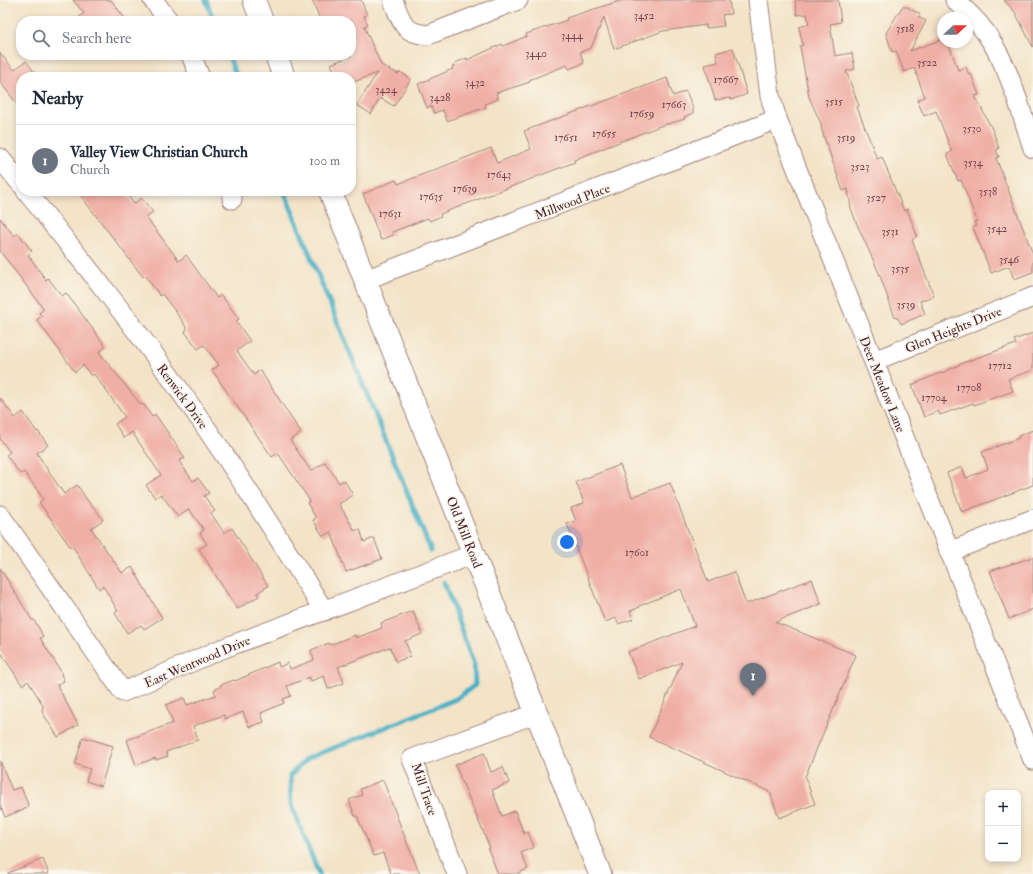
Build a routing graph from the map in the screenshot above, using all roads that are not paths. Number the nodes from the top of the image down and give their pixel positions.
1 (153, 0) edge
2 (254, 0) edge
3 (393, 0) edge
4 (518, 0) edge
5 (758, 0) edge
6 (956, 0) edge
7 (165, 16) edge
8 (260, 16) edge
9 (193, 60) edge
10 (278, 60) edge
11 (198, 72) edge
12 (282, 72) edge
13 (777, 119) junction
14 (1033, 148) edge
15 (0, 158) edge
16 (16, 178) edge
17 (30, 196) edge
18 (332, 196) edge
19 (366, 280) junction
20 (1033, 297) edge
21 (874, 361) junction
22 (0, 514) edge
23 (1033, 519) edge
24 (949, 552) junction
25 (474, 554) junction
26 (324, 611) junction
27 (537, 713) junction
28 (1032, 752) edge
29 (457, 874) edge
30 (600, 874) edge

1 - 7 street
2 - 8 street
3 - 4 street
5 - 13 street, Deer Meadow Lane
6 - 14 street
9 - 11 street
10 - 12 street
13 - 19 street, Millwood Place
13 - 21 street, Deer Meadow Lane
15 - 16 street
17 - 26 street, Renwick Drive
18 - 19 street, Old Mill Road
19 - 25 street, Old Mill Road
20 - 21 street, Glen Heights Drive
21 - 24 street, Deer Meadow Lane
22 - 26 street, East Wentwood Drive
23 - 24 street
24 - 28 street, Deer Meadow Lane
25 - 26 street, East Wentwood Drive
25 - 27 street, Old Mill Road
27 - 29 street, Mill Trace
27 - 30 street, Old Mill Road

